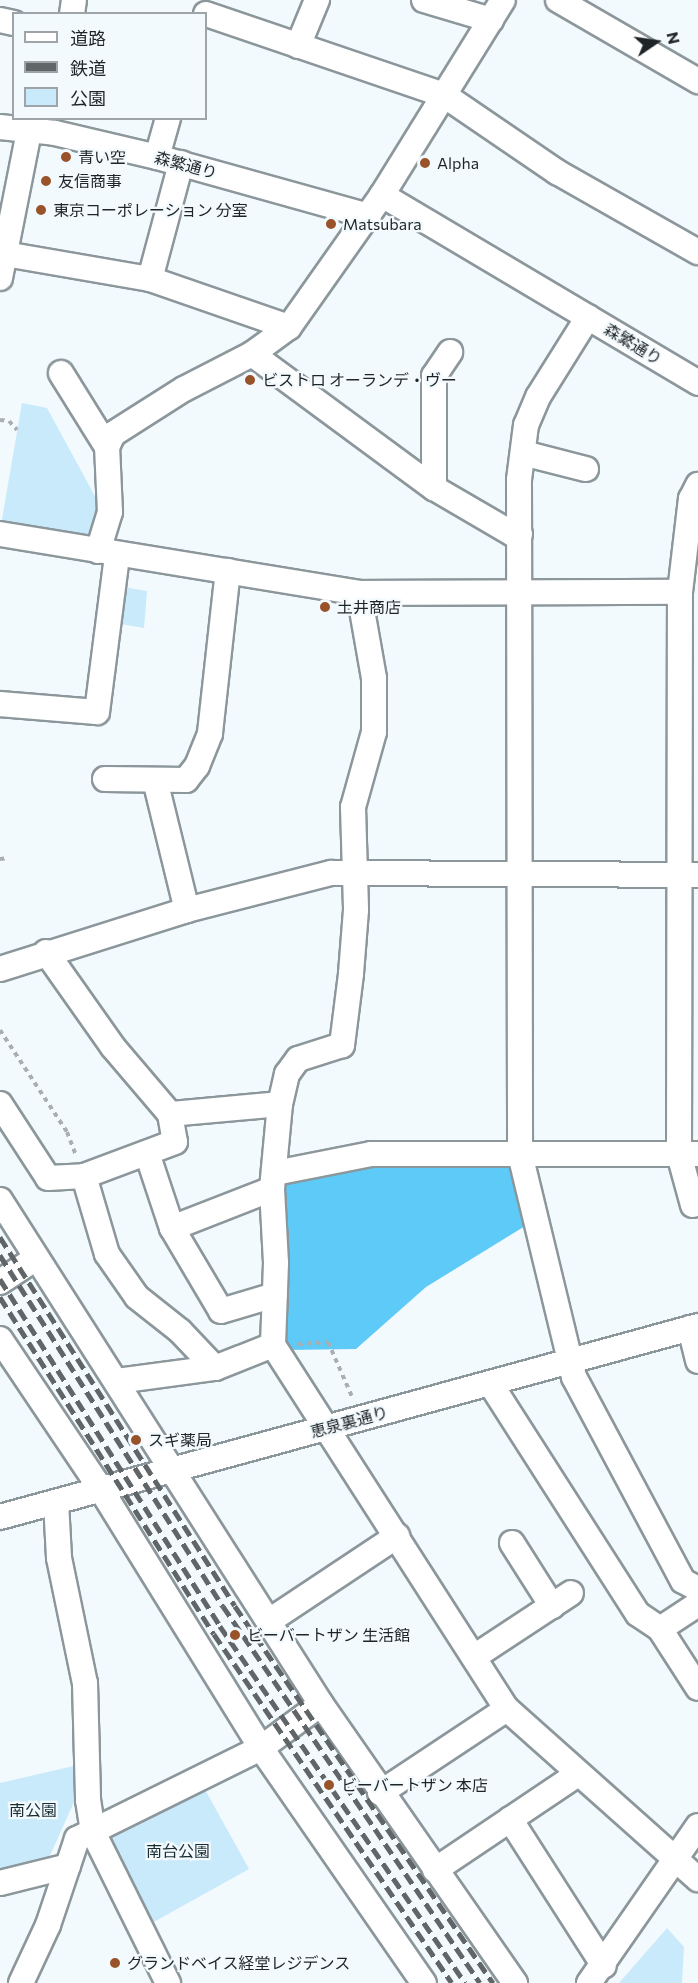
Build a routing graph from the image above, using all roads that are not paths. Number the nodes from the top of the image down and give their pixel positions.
1 (317, 0) edge
2 (424, 0) edge
3 (558, 0) edge
4 (497, 10) edge
5 (207, 12) edge
6 (298, 46) junction
7 (698, 81) edge
8 (444, 95) junction
9 (167, 120) edge
10 (56, 126) edge
11 (0, 127) edge
12 (29, 131) junction
13 (157, 157) junction
14 (181, 163) junction
15 (382, 195) junction
16 (369, 216) junction
17 (698, 252) edge
18 (5, 254) junction
19 (0, 278) edge
20 (150, 279) junction
21 (588, 317) junction
22 (289, 327) junction
23 (450, 352) dead end
24 (252, 354) junction
25 (61, 373) dead end
26 (698, 383) edge
27 (107, 447) junction
28 (523, 453) junction
29 (586, 469) dead end
30 (698, 485) edge
31 (434, 488) junction
32 (0, 534) edge
33 (520, 534) junction
34 (107, 553) junction
35 (228, 571) junction
36 (680, 592) junction
37 (359, 593) junction
38 (521, 593) junction
39 (689, 641) edge
40 (0, 704) edge
41 (105, 779) dead end
42 (155, 780) junction
43 (520, 873) junction
44 (356, 874) junction
45 (688, 874) edge
46 (187, 910) junction
47 (46, 952) junction
48 (0, 967) edge
49 (0, 1104) edge
50 (280, 1104) junction
51 (170, 1114) junction
52 (147, 1153) junction
53 (520, 1154) junction
54 (689, 1154) edge
55 (84, 1176) junction
56 (273, 1181) junction
57 (0, 1200) edge
58 (693, 1205) dead end
59 (172, 1228) junction
60 (36, 1258) junction
61 (0, 1282) edge
62 (275, 1295) junction
63 (694, 1327) edge
64 (0, 1339) edge
65 (273, 1345) junction
66 (698, 1361) edge
67 (570, 1362) junction
68 (215, 1368) junction
69 (117, 1381) junction
70 (490, 1383) junction
71 (327, 1427) junction
72 (172, 1468) junction
73 (100, 1488) junction
74 (56, 1502) junction
75 (0, 1517) edge
76 (397, 1536) junction
77 (512, 1543) dead end
78 (698, 1589) edge
79 (698, 1604) edge
80 (268, 1621) junction
81 (660, 1629) junction
82 (474, 1657) junction
83 (698, 1688) edge
84 (321, 1704) junction
85 (507, 1709) junction
86 (261, 1748) junction
87 (578, 1774) junction
88 (380, 1793) junction
89 (510, 1819) junction
90 (698, 1826) edge
91 (93, 1832) junction
92 (676, 1861) junction
93 (68, 1866) junction
94 (435, 1870) junction
95 (698, 1879) edge
96 (0, 1883) edge
97 (597, 1974) edge
98 (21, 1983) edge
99 (168, 1983) edge
100 (424, 1983) edge
101 (515, 1983) edge

1 - 6 street
2 - 4 street
3 - 7 street
4 - 8 street
5 - 6 street
6 - 8 street
8 - 15 street
8 - 17 street
9 - 13 street
10 - 12 street, 森繁通り
10 - 13 street, 森繁通り
11 - 12 street, 森繁通り
12 - 18 street
13 - 14 street, 森繁通り
14 - 16 street, 森繁通り
14 - 20 street
15 - 16 street
15 - 21 street, 森繁通り
16 - 22 street
18 - 19 street
18 - 20 street
20 - 22 street
21 - 26 street, 森繁通り
21 - 28 street
22 - 24 street
23 - 31 street
24 - 27 street
24 - 31 street
25 - 27 street
27 - 34 street
28 - 29 street
28 - 33 street
30 - 36 street
31 - 33 street
32 - 34 street
33 - 38 street
34 - 35 street
34 - 40 street
35 - 37 street
35 - 42 street
36 - 38 street
36 - 39 street
37 - 38 street
37 - 44 street
38 - 43 street
39 - 45 street
41 - 42 street
42 - 46 street
43 - 44 street
43 - 45 street
43 - 53 street
44 - 46 street
44 - 50 street
45 - 54 street
46 - 47 street
47 - 48 street
47 - 51 street
49 - 55 street
50 - 51 street
50 - 56 street
51 - 52 street
52 - 55 street
52 - 59 street
53 - 54 street
53 - 56 street
53 - 67 street
54 - 58 street
55 - 68 street
56 - 59 street
56 - 62 street
57 - 60 street
59 - 62 street
60 - 61 street
60 - 69 street
62 - 65 street
63 - 66 street
63 - 67 street, 恵泉裏通り
64 - 73 street
65 - 68 street
65 - 71 street
67 - 70 street, 恵泉裏通り
67 - 78 street
68 - 69 street
69 - 72 street
70 - 71 street, 恵泉裏通り
70 - 81 street
71 - 72 street, 恵泉裏通り
71 - 76 street
72 - 73 street, 恵泉裏通り
72 - 80 street
73 - 74 street, 恵泉裏通り
73 - 86 street
74 - 75 street, 恵泉裏通り
74 - 91 street
76 - 80 street
76 - 82 street
77 - 82 street
79 - 81 street
80 - 84 street
81 - 83 street
82 - 85 street
84 - 86 street
84 - 88 street
85 - 87 street
85 - 88 street
86 - 91 street
86 - 100 street
87 - 89 street
87 - 92 street
88 - 94 street
89 - 94 street
89 - 97 street
90 - 92 street
91 - 93 street
91 - 99 street
92 - 95 street
92 - 97 street
93 - 96 street
93 - 98 street
94 - 101 street

